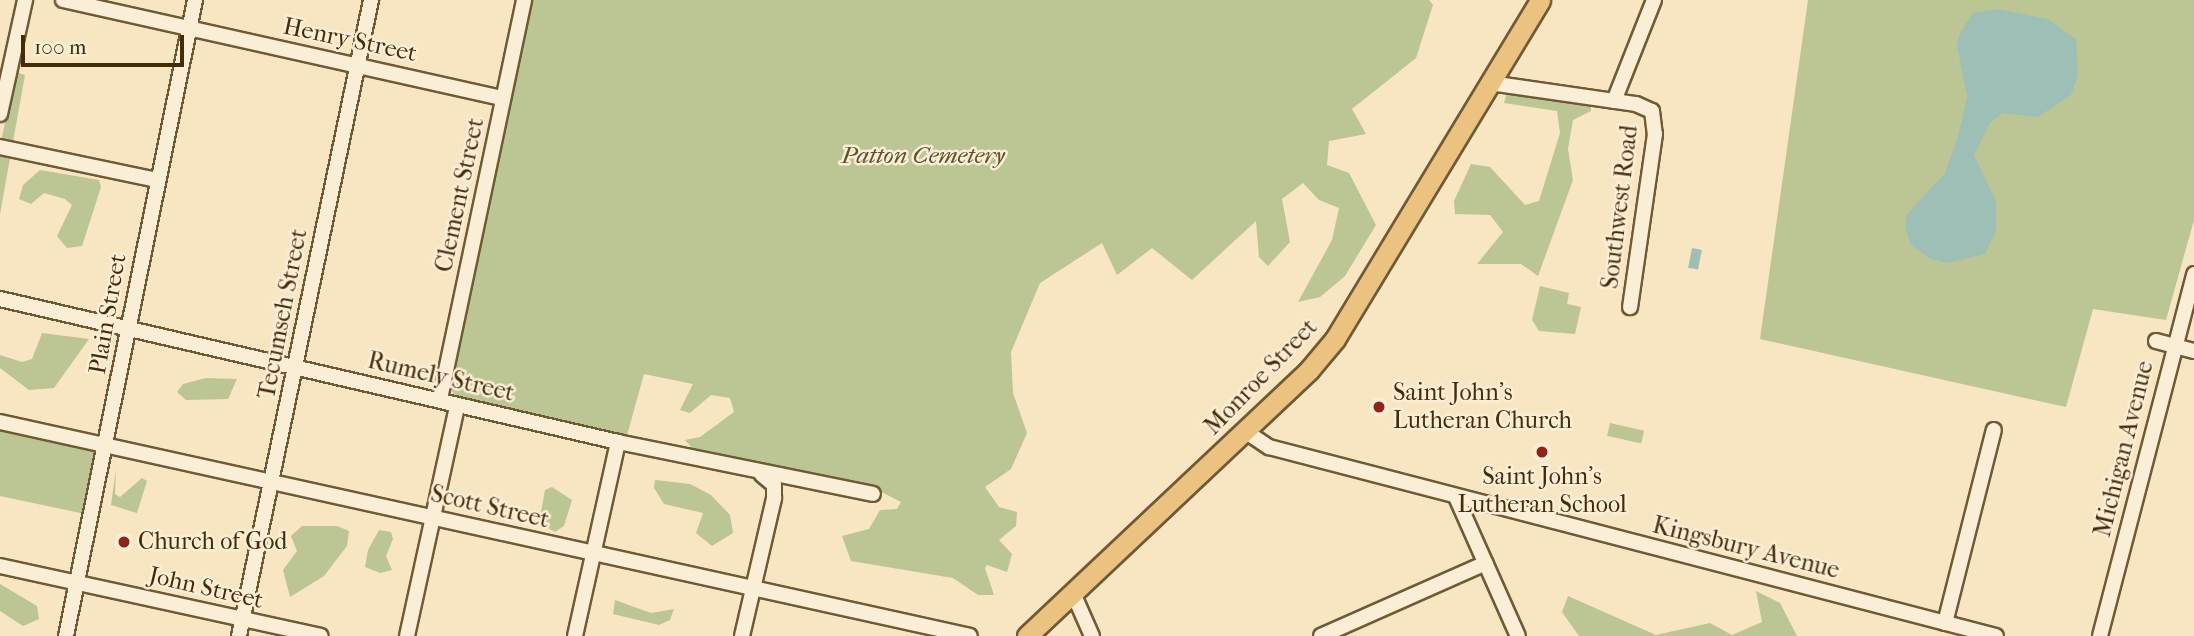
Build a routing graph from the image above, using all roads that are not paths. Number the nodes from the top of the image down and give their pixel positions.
1 (24, 0) edge
2 (63, 0) edge
3 (195, 0) edge
4 (371, 0) edge
5 (524, 0) edge
6 (1540, 0) edge
7 (1654, 0) edge
8 (189, 29) junction
9 (358, 65) junction
10 (1490, 83) junction
11 (503, 98) junction
12 (1614, 101) junction
13 (0, 114) edge
14 (0, 147) edge
15 (157, 180) junction
16 (2194, 274) edge
17 (0, 299) edge
18 (1630, 307) dead end
19 (128, 330) junction
20 (2156, 341) dead end
21 (2175, 347) junction
22 (2194, 351) edge
23 (295, 366) junction
24 (440, 399) junction
25 (457, 406) junction
26 (0, 422) edge
27 (1994, 430) dead end
28 (1245, 431) junction
29 (618, 442) junction
30 (106, 445) junction
31 (761, 474) junction
32 (272, 482) junction
33 (873, 494) dead end
34 (1456, 497) junction
35 (432, 518) junction
36 (592, 554) junction
37 (1486, 563) junction
38 (0, 566) edge
39 (77, 583) junction
40 (752, 588) junction
41 (1073, 593) junction
42 (242, 619) junction
43 (1945, 623) junction
44 (66, 636) edge
45 (239, 636) edge
46 (320, 636) edge
47 (407, 636) edge
48 (575, 636) edge
49 (742, 636) edge
50 (970, 636) edge
51 (1027, 636) edge
52 (1092, 636) edge
53 (1321, 636) edge
54 (1518, 636) edge
55 (1996, 636) edge
56 (2100, 636) edge

1 - 13 street
2 - 8 street, Henry Street
3 - 8 street, Plain Street
4 - 9 street, Tecumseh Street
5 - 11 street, Clement Street
6 - 10 main road, Monroe Street
7 - 12 street
8 - 9 street, Henry Street
8 - 15 street, Plain Street
9 - 11 street, Henry Street
9 - 23 street, Tecumseh Street
10 - 12 street, Southwest Road
10 - 28 main road, Monroe Street
11 - 24 street, Clement Street
12 - 18 street, Southwest Road
14 - 15 street
15 - 19 street, Plain Street
16 - 21 street, Michigan Avenue
17 - 19 street, Rumely Street
19 - 23 street, Rumely Street
19 - 30 street, Plain Street
20 - 21 street
21 - 22 street
21 - 56 street, Michigan Avenue
23 - 24 street, Rumely Street
23 - 32 street, Tecumseh Street
24 - 25 street, Rumely Street
25 - 29 street, Rumely Street
25 - 35 street
26 - 30 street, Scott Street
27 - 43 street
28 - 34 street, Kingsbury Avenue
28 - 41 main road, Monroe Street
29 - 31 street, Rumely Street
29 - 36 street
30 - 32 street, Scott Street
30 - 39 street, Plain Street
31 - 33 street, Rumely Street
31 - 40 street
32 - 35 street, Scott Street
32 - 42 street, Tecumseh Street
34 - 37 street
34 - 43 street, Kingsbury Avenue
35 - 36 street, Scott Street
35 - 47 street
36 - 40 street, Scott Street
36 - 48 street
37 - 53 street
37 - 54 street
38 - 39 street, John Street
39 - 42 street, John Street
39 - 44 street, Plain Street
40 - 49 street
40 - 50 street, Scott Street
41 - 51 main road, Monroe Street
41 - 52 street
42 - 45 street, Tecumseh Street
42 - 46 street, John Street
43 - 55 street, Kingsbury Avenue

